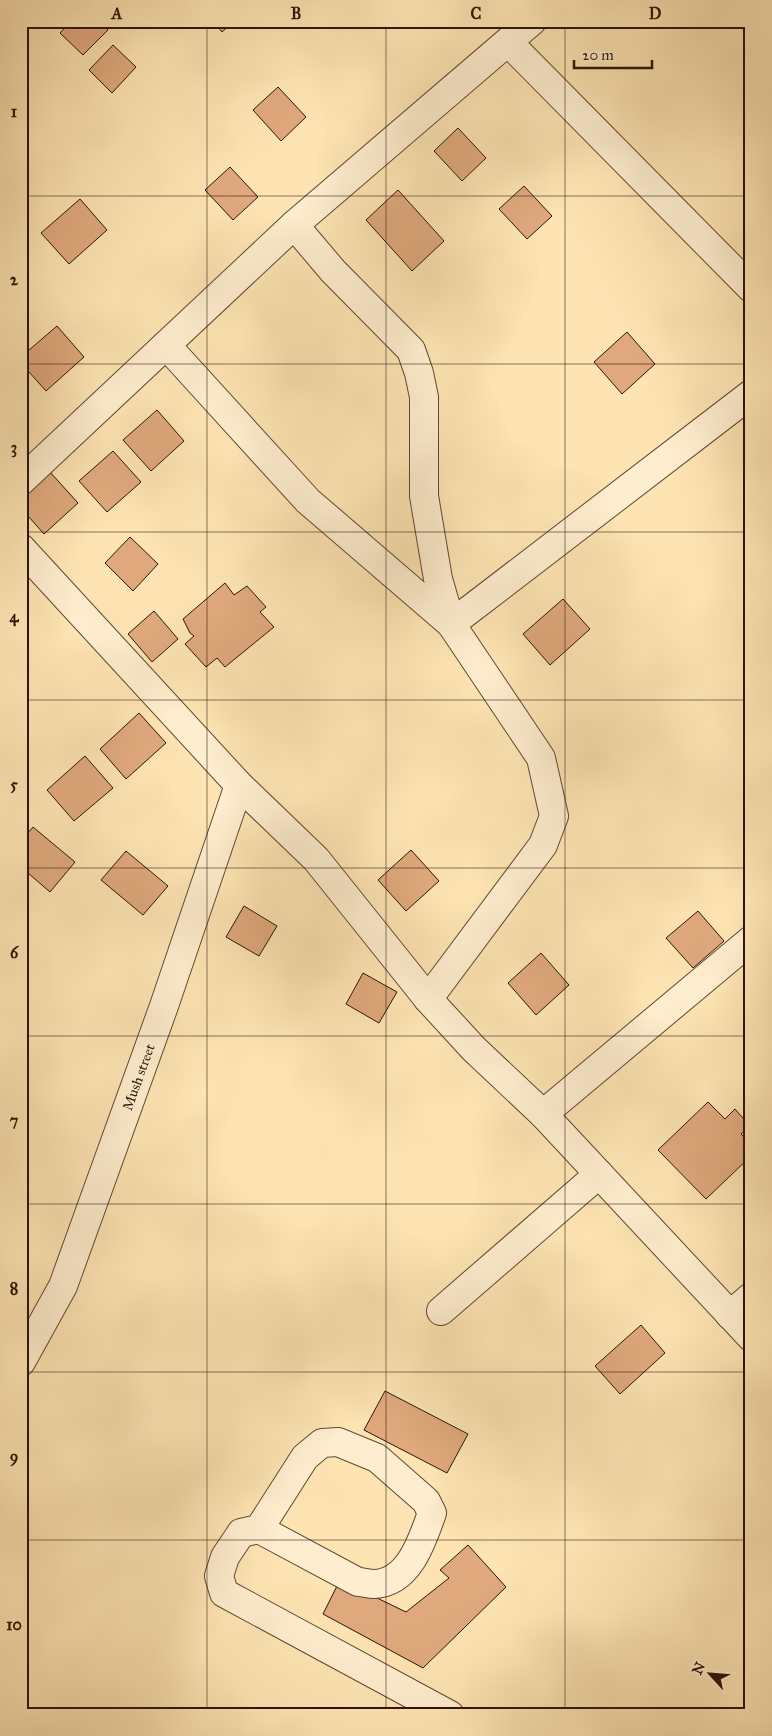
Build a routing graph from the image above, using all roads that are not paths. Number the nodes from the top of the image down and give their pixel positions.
1 (532, 21) edge
2 (508, 42) junction
3 (294, 225) junction
4 (751, 288) edge
5 (166, 346) junction
6 (751, 394) edge
7 (21, 482) edge
8 (21, 548) edge
9 (451, 624) junction
10 (239, 785) junction
11 (751, 940) edge
12 (428, 999) junction
13 (543, 1114) junction
14 (599, 1174) junction
15 (751, 1297) edge
16 (441, 1311) dead end
17 (730, 1315) junction
18 (751, 1337) edge
19 (21, 1362) edge
20 (259, 1529) junction
21 (450, 1715) edge

1 - 2 street
2 - 3 street
2 - 4 street
3 - 5 street
3 - 9 street
5 - 7 street
5 - 9 street
6 - 9 street
8 - 10 street
9 - 12 street
10 - 12 street
10 - 19 street, Mush street
11 - 13 street
12 - 13 street
13 - 14 street
14 - 16 street
14 - 17 street
15 - 17 street
17 - 18 street
20 - 20 street
20 - 21 street

